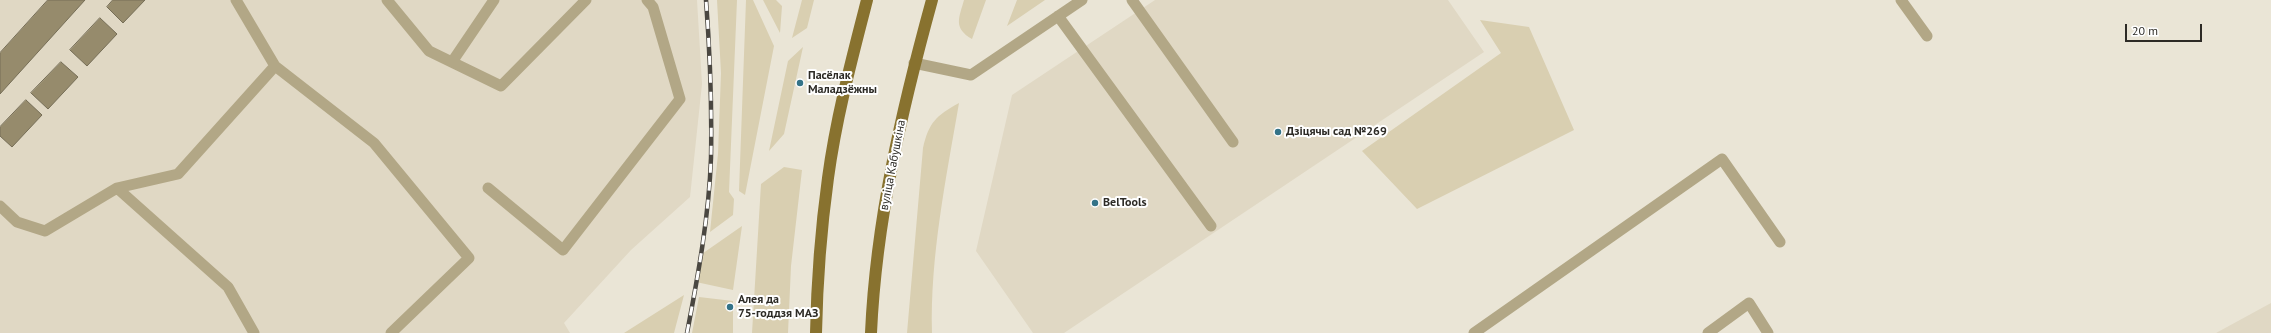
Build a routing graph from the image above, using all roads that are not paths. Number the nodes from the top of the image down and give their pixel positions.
1 (236, 0) edge
2 (387, 0) edge
3 (494, 0) edge
4 (586, 0) edge
5 (647, 0) edge
6 (867, 0) edge
7 (932, 0) edge
8 (1082, 0) edge
9 (1132, 0) edge
10 (1901, 0) edge
11 (1058, 16) junction
12 (1927, 36) dead end
13 (452, 62) junction
14 (914, 63) junction
15 (275, 66) junction
16 (1233, 142) dead end
17 (117, 188) junction
18 (488, 188) dead end
19 (0, 206) edge
20 (1211, 226) dead end
21 (1780, 242) dead end
22 (1477, 332) edge
23 (254, 333) edge
24 (391, 333) edge
25 (816, 333) edge
26 (871, 333) edge
27 (1708, 333) edge
28 (1768, 333) edge

1 - 15 lane
2 - 13 lane
3 - 13 lane
4 - 13 lane
5 - 18 lane
6 - 25 main road
7 - 14 main road, вуліца Кабушкіна
8 - 11 lane
9 - 16 lane
10 - 12 lane
11 - 14 lane
11 - 20 lane
14 - 26 main road, вуліца Кабушкіна
15 - 17 lane
15 - 24 lane
17 - 19 lane
17 - 23 lane
21 - 22 lane
27 - 28 lane

